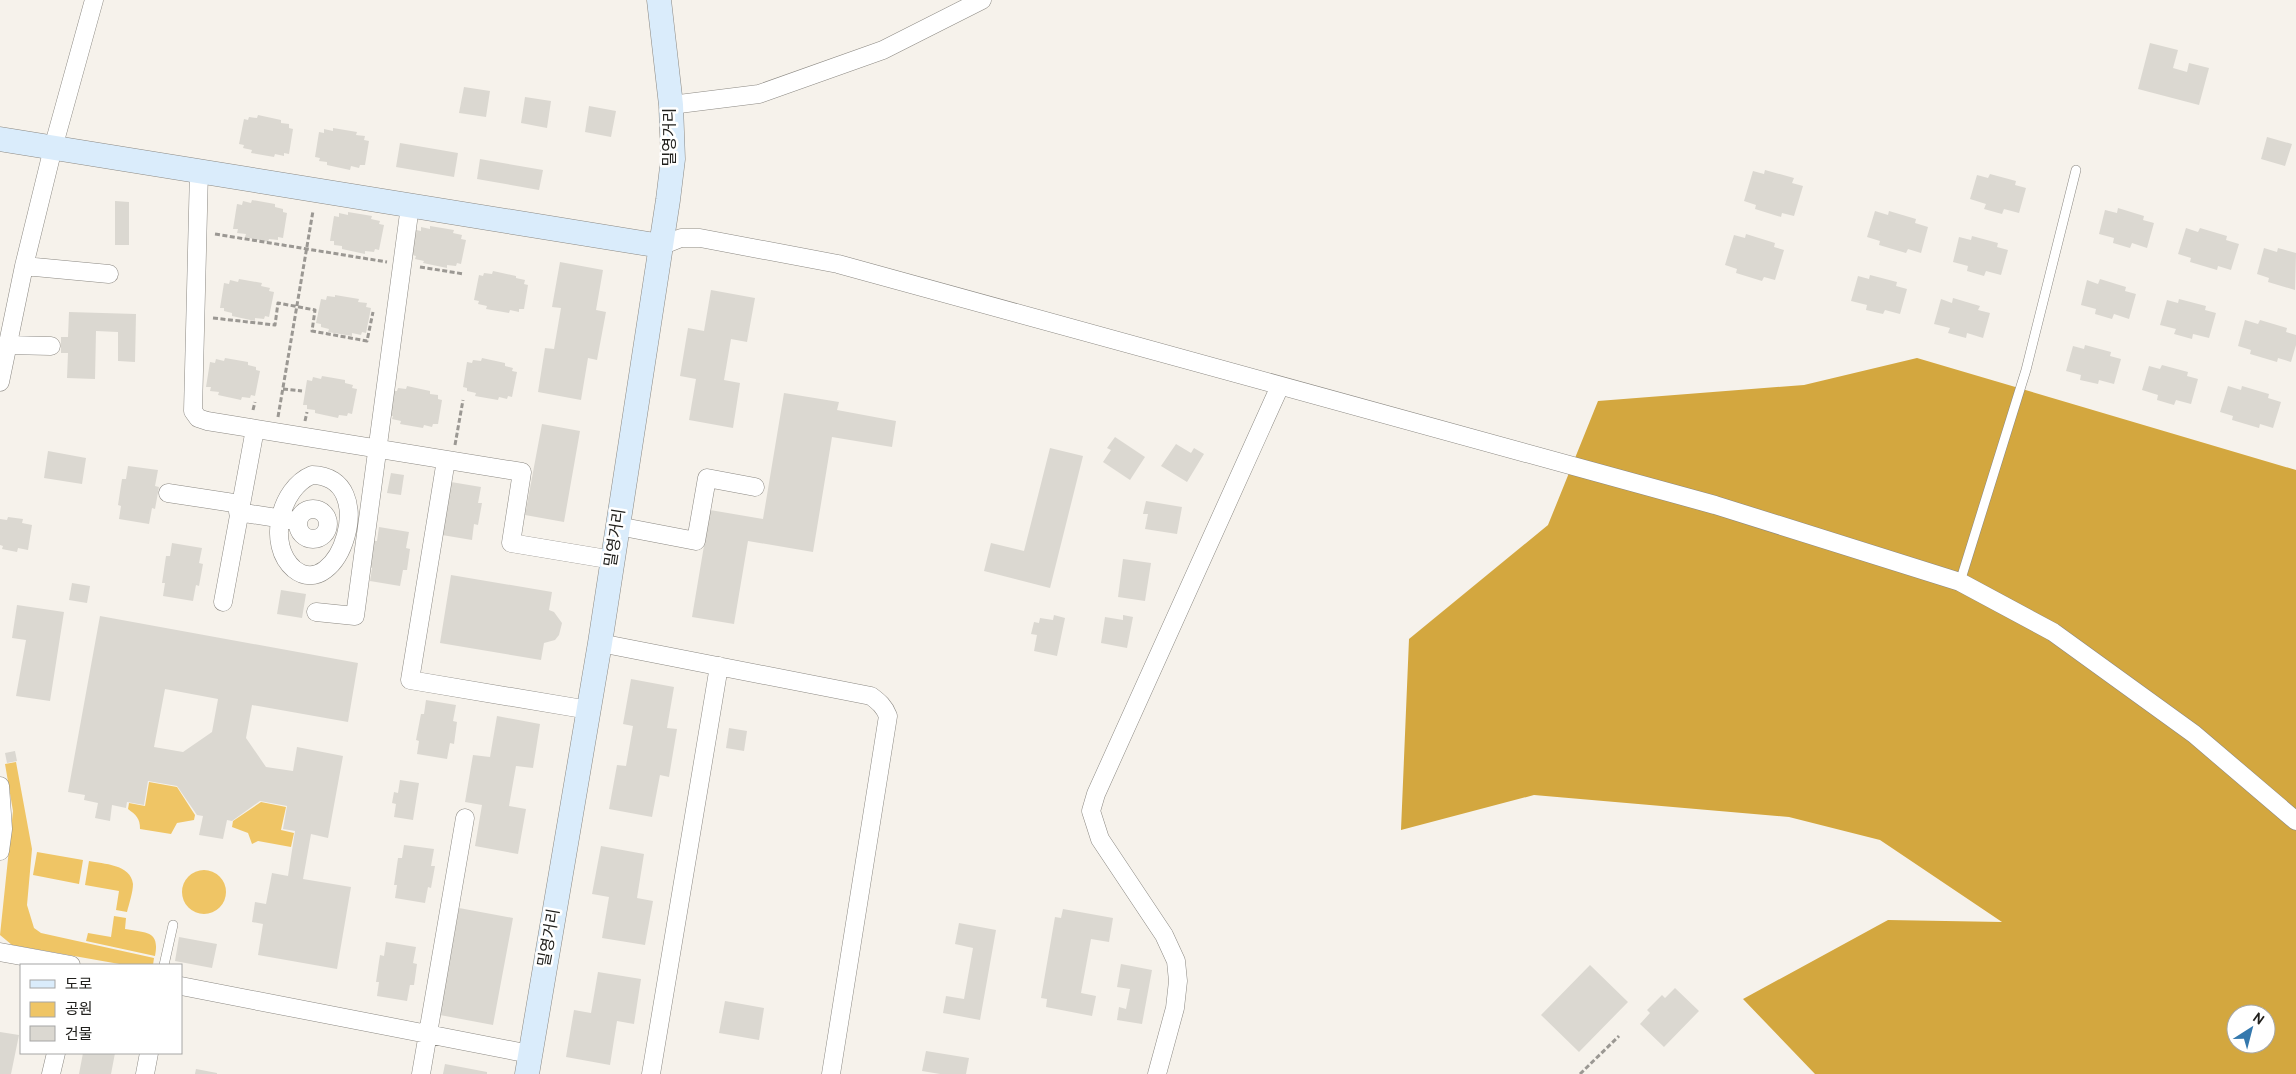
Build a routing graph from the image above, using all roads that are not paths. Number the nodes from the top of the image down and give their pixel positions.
1 (94, 0) edge
2 (659, 0) edge
3 (982, 0) edge
4 (672, 105) junction
5 (0, 139) edge
6 (53, 148) junction
7 (2076, 170) dead end
8 (199, 172) junction
9 (410, 206) junction
10 (661, 246) junction
11 (24, 266) junction
12 (109, 274) dead end
13 (8, 345) junction
14 (51, 346) dead end
15 (0, 382) edge
16 (1280, 386) junction
17 (255, 429) junction
18 (379, 448) junction
19 (449, 460) junction
20 (755, 487) dead end
21 (168, 493) dead end
22 (239, 508) junction
23 (280, 518) junction
24 (618, 526) junction
25 (348, 529) junction
26 (367, 531) junction
27 (613, 560) junction
28 (1960, 582) junction
29 (223, 602) dead end
30 (316, 612) dead end
31 (600, 643) junction
32 (719, 666) junction
33 (589, 710) junction
34 (0, 786) edge
35 (465, 818) dead end
36 (2296, 820) edge
37 (0, 852) edge
38 (173, 925) dead end
39 (0, 952) edge
40 (66, 964) edge
41 (164, 964) edge
42 (182, 986) edge
43 (428, 1034) junction
44 (56, 1054) edge
45 (149, 1054) edge
46 (528, 1064) edge
47 (51, 1074) edge
48 (145, 1074) edge
49 (421, 1074) edge
50 (652, 1074) edge
51 (831, 1074) edge
52 (1157, 1074) edge

1 - 6 street
2 - 4 main road, 밀영거리
3 - 4 street
4 - 10 main road, 밀영거리
5 - 6 main road
6 - 8 main road
6 - 11 street
7 - 28 lane
8 - 9 main road
8 - 17 street
9 - 10 main road
9 - 18 street
10 - 16 street
10 - 24 main road, 밀영거리
11 - 12 street
11 - 13 street
13 - 14 street
13 - 15 street
16 - 28 street
16 - 52 street
17 - 18 street
17 - 22 street
18 - 19 street
18 - 26 street
19 - 27 street
19 - 33 street
20 - 24 street
21 - 22 street
22 - 23 street
22 - 29 street
23 - 25 street
23 - 25 street
23 - 25 street
24 - 27 main road, 밀영거리
25 - 26 street
26 - 30 street
27 - 31 main road, 밀영거리
28 - 36 street
31 - 32 street
31 - 33 main road, 밀영거리
32 - 50 street
32 - 51 street
33 - 46 main road, 밀영거리
34 - 37 street
35 - 43 street
38 - 41 lane
39 - 40 street
42 - 43 street
43 - 46 street
43 - 49 street
44 - 47 street
45 - 48 street

